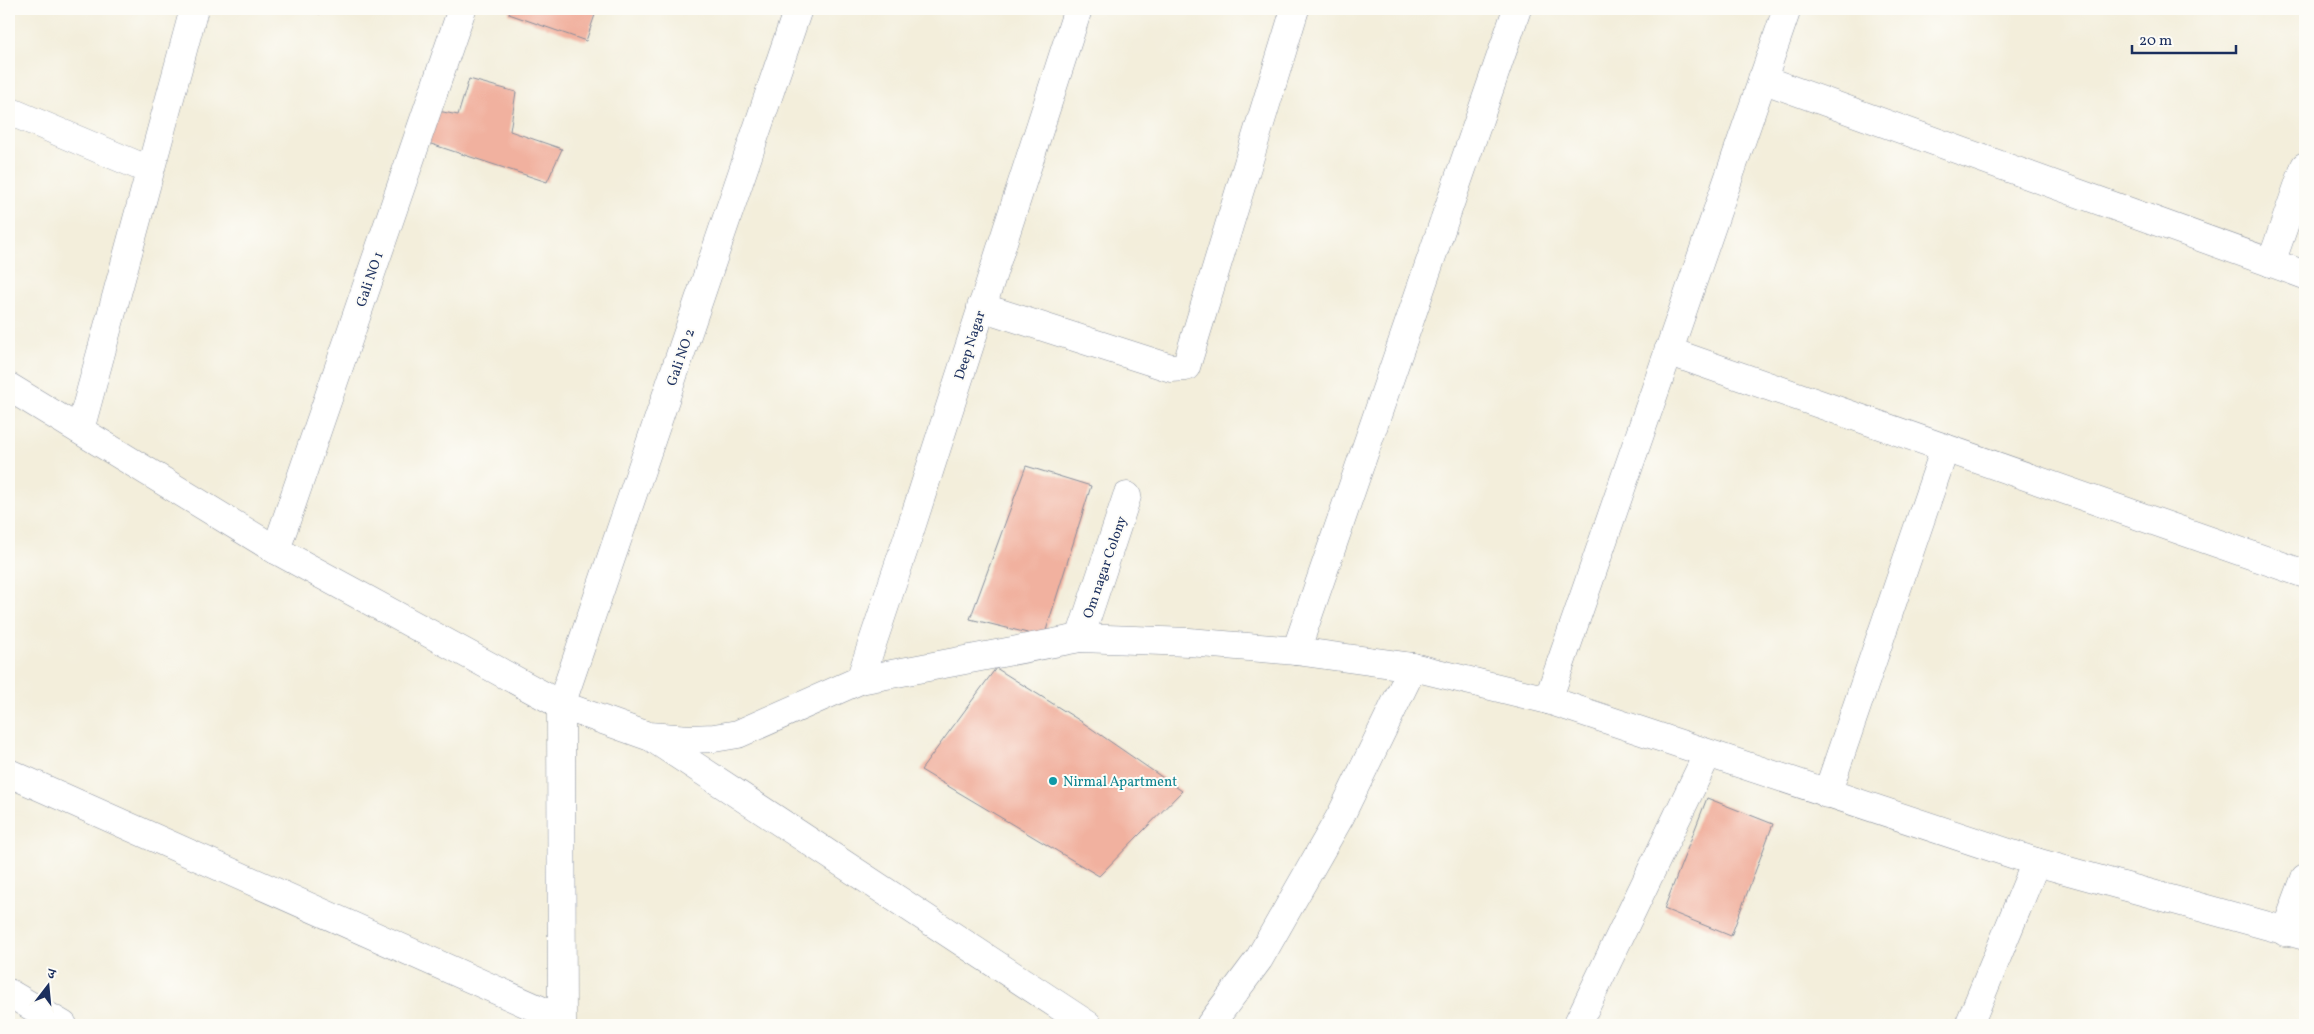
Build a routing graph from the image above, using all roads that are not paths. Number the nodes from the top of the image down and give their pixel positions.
1 (194, 9) edge
2 (462, 9) edge
3 (798, 9) edge
4 (1078, 9) edge
5 (1295, 9) edge
6 (1517, 9) edge
7 (1787, 9) edge
8 (1762, 79) junction
9 (9, 111) edge
10 (2305, 166) edge
11 (149, 170) junction
12 (2271, 263) junction
13 (2305, 275) edge
14 (981, 307) junction
15 (1668, 351) junction
16 (9, 387) edge
17 (80, 430) junction
18 (1945, 448) junction
19 (1127, 496) dead end
20 (276, 550) junction
21 (2305, 574) edge
22 (1080, 638) junction
23 (1296, 651) junction
24 (1413, 667) junction
25 (860, 680) junction
26 (1548, 700) junction
27 (561, 705) junction
28 (648, 736) junction
29 (1708, 755) junction
30 (9, 773) edge
31 (1827, 794) junction
32 (2036, 862) junction
33 (2305, 878) edge
34 (2295, 934) edge
35 (9, 994) edge
36 (562, 1022) edge
37 (1973, 1024) edge
38 (63, 1025) edge
39 (1088, 1025) edge
40 (1210, 1025) edge
41 (1577, 1025) edge

1 - 11 street
2 - 20 street, Gali NO 1
3 - 27 street, Gali NO 2
4 - 14 street, Deep Nagar
5 - 14 street
6 - 23 street
7 - 8 street
8 - 12 street
8 - 15 street
9 - 11 street
10 - 12 street
11 - 17 street
12 - 13 street
14 - 25 street, Deep Nagar
15 - 18 street
15 - 26 street
16 - 17 street
17 - 20 street
18 - 21 street
18 - 31 street
19 - 22 street, Om nagar Colony
20 - 27 street
22 - 23 street
22 - 25 street
23 - 24 street
24 - 26 street
24 - 40 street
25 - 28 street
26 - 29 street
27 - 28 street
27 - 36 street, Gali NO 2
28 - 39 street
29 - 31 street
29 - 41 street
30 - 36 street
31 - 32 street
32 - 34 street
32 - 37 street
33 - 34 street
35 - 38 street

